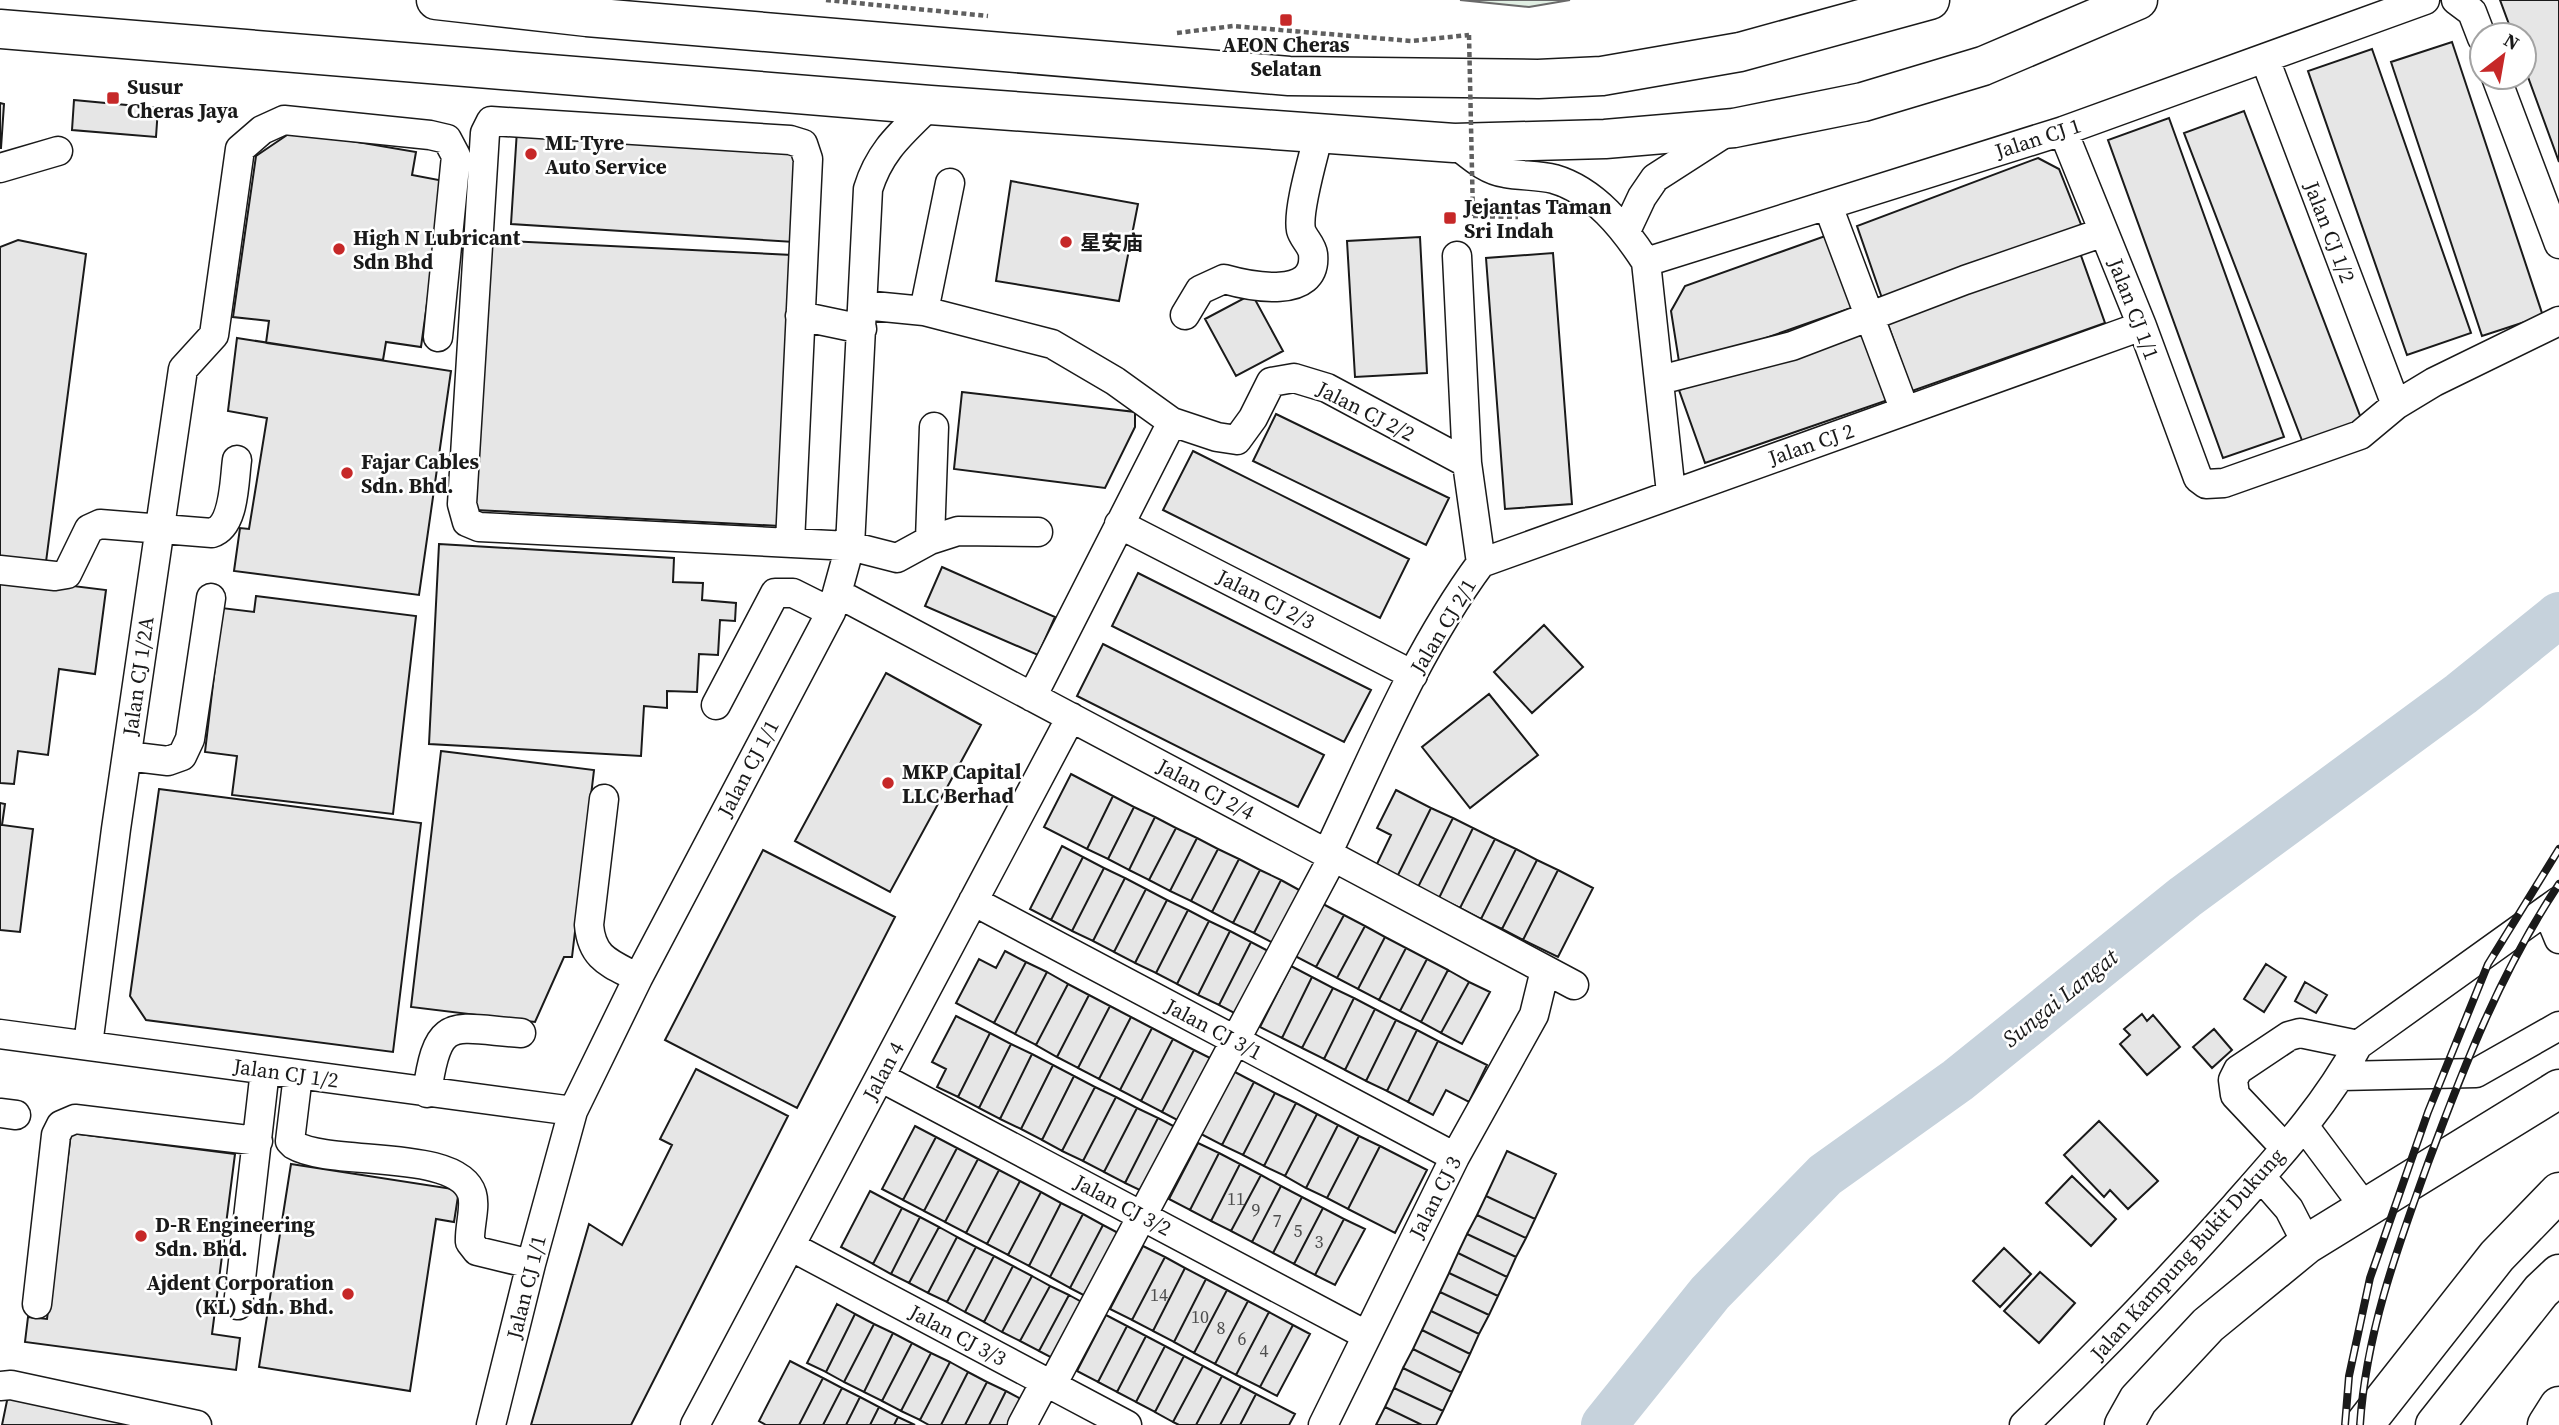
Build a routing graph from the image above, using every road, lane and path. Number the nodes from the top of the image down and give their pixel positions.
1 (436, 0) edge
2 (826, 0) edge
3 (1930, 0) edge
4 (2138, 0) edge
5 (2425, 0) edge
6 (2456, 0) edge
7 (886, 3) edge
8 (1885, 9) edge
9 (993, 17) dead end
10 (2475, 21) edge
11 (0, 29) edge
12 (1169, 34) dead end
13 (2265, 60) junction
14 (2502, 91) edge
15 (930, 105) junction
16 (1734, 128) junction
17 (2063, 131) junction
18 (1319, 133) junction
19 (1454, 143) junction
20 (58, 150) dead end
21 (0, 168) edge
22 (950, 183) dead end
23 (1828, 206) junction
24 (1518, 217) dead end
25 (1626, 231) junction
26 (2104, 232) junction
27 (2559, 244) edge
28 (1457, 256) dead end
29 (1646, 262) junction
30 (923, 311) junction
31 (1185, 315) dead end
32 (800, 316) junction
33 (1870, 316) junction
34 (862, 317) junction
35 (2559, 321) edge
36 (2142, 326) junction
37 (438, 337) dead end
38 (1660, 380) junction
39 (2396, 405) junction
40 (1905, 411) junction
41 (1172, 422) junction
42 (934, 427) dead end
43 (237, 460) dead end
44 (1467, 463) junction
45 (1671, 493) junction
46 (1119, 524) junction
47 (158, 529) junction
48 (1038, 532) dead end
49 (930, 540) junction
50 (790, 543) junction
51 (850, 546) junction
52 (1481, 563) junction
53 (0, 570) edge
54 (211, 598) dead end
55 (834, 603) junction
56 (1413, 675) junction
57 (1032, 697) junction
58 (716, 705) dead end
59 (1071, 717) junction
60 (127, 756) junction
61 (604, 799) dead end
62 (1330, 855) junction
63 (973, 901) junction
64 (2553, 905) edge
65 (2559, 939) edge
66 (1545, 970) junction
67 (638, 978) junction
68 (1574, 985) dead end
69 (2559, 1026) edge
70 (521, 1032) dead end
71 (0, 1034) edge
72 (1236, 1041) junction
73 (88, 1045) junction
74 (2358, 1045) junction
75 (265, 1070) junction
76 (298, 1075) junction
77 (2342, 1076) junction
78 (880, 1077) junction
79 (2559, 1089) edge
80 (427, 1093) junction
81 (573, 1111) junction
82 (2304, 1126) junction
83 (258, 1141) junction
84 (2285, 1148) junction
85 (1455, 1157) junction
86 (2261, 1177) junction
87 (2559, 1192) edge
88 (2366, 1209) junction
89 (1142, 1216) junction
90 (2308, 1244) junction
91 (790, 1246) junction
92 (531, 1264) junction
93 (2559, 1274) edge
94 (37, 1304) dead end
95 (239, 1305) dead end
96 (1366, 1335) junction
97 (1049, 1383) junction
98 (0, 1386) edge
99 (2559, 1406) edge
100 (706, 1421) edge
101 (197, 1425) edge
102 (491, 1425) edge
103 (1022, 1425) edge
104 (1127, 1425) edge
105 (1323, 1425) edge
106 (2024, 1425) edge
107 (2124, 1425) edge
108 (2365, 1425) edge
109 (2435, 1425) edge
110 (2547, 1425) edge

1 - 8 highway
2 - 7 path
3 - 8 highway
4 - 16 highway
5 - 13 street, Jalan CJ 1
6 - 10 street
7 - 9 path
11 - 15 highway
12 - 24 path, bridge
13 - 17 street, Jalan CJ 1
13 - 39 street, Jalan CJ 1/2
14 - 27 street
15 - 18 highway
15 - 34 street, Jalan CJ 1/1
16 - 19 highway
16 - 25 street
17 - 23 street, Jalan CJ 1
17 - 26 street, Jalan CJ 1/1
18 - 19 highway
18 - 31 street
19 - 25 street
20 - 21 street
22 - 30 street
23 - 29 street, Jalan CJ 1
23 - 33 street
25 - 29 street
26 - 33 street
26 - 36 street, Jalan CJ 1/1
28 - 44 street, Jalan CJ 2/1
29 - 38 street
30 - 34 street
30 - 41 street
32 - 34 street
32 - 50 street
32 - 50 street
33 - 38 street
33 - 40 street
34 - 51 street, Jalan CJ 1/1
35 - 39 street
36 - 39 street, Jalan CJ 1/1
36 - 40 street, Jalan CJ 2
37 - 47 street, Jalan CJ 1/2A
38 - 45 street
40 - 45 street, Jalan CJ 2
41 - 44 street, Jalan CJ 2/2
41 - 46 street
42 - 49 street
43 - 47 street
44 - 52 street, Jalan CJ 2/1
45 - 52 street, Jalan CJ 2
46 - 56 street, Jalan CJ 2/3
46 - 57 street
47 - 53 street
47 - 60 street, Jalan CJ 1/2A
48 - 49 street
49 - 51 street
50 - 51 street
51 - 55 street, Jalan CJ 1/1
52 - 56 street, Jalan CJ 2/1
54 - 60 street
55 - 57 street, Jalan CJ 2/4
55 - 58 street, Jalan CJ 2/4
55 - 67 street, Jalan CJ 1/1
56 - 62 street, Jalan CJ 2/1
57 - 59 street, Jalan CJ 2/4
59 - 62 street, Jalan CJ 2/4
59 - 63 street, Jalan 4
60 - 73 street, Jalan CJ 1/2A
61 - 67 street
62 - 66 street, Jalan CJ 2/4
62 - 72 street, Jalan CJ 2/1
63 - 72 street, Jalan CJ 3/1
63 - 78 street, Jalan 4
64 - 65 street
64 - 74 street
66 - 68 street, Jalan CJ 2/4
66 - 85 street, Jalan CJ 3
67 - 81 street, Jalan CJ 1/1
69 - 77 street
70 - 80 street
71 - 73 street, Jalan CJ 1/2
72 - 85 street, Jalan CJ 3/1
72 - 89 street, Jalan CJ 2/1
73 - 75 street, Jalan CJ 1/2
74 - 77 street, Jalan Kampung Bukit Dukung
74 - 84 street
75 - 76 street, Jalan CJ 1/2
75 - 83 street
76 - 80 street, Jalan CJ 1/2
76 - 92 street
77 - 82 street, Jalan Kampung Bukit Dukung
78 - 89 street, Jalan CJ 3/2
78 - 91 street, Jalan 4
79 - 88 highway
80 - 81 street, Jalan CJ 1/2
81 - 92 street, Jalan CJ 1/1
82 - 84 street, Jalan Kampung Bukit Dukung
82 - 88 street
83 - 94 street
83 - 95 street
84 - 86 street, Jalan Kampung Bukit Dukung
85 - 96 street, Jalan CJ 3
86 - 90 street
86 - 106 street, Jalan Kampung Bukit Dukung
87 - 108 highway
88 - 90 highway
89 - 96 street, Jalan CJ 3/2
89 - 97 street, Jalan CJ 2/1
90 - 107 highway
91 - 97 street, Jalan CJ 3/3
91 - 100 street, Jalan 4
92 - 102 street, Jalan CJ 1/1
93 - 109 highway
96 - 105 street, Jalan CJ 3
97 - 103 street, Jalan CJ 2/1
97 - 104 street, Jalan CJ 3/3
98 - 101 street
99 - 110 highway

